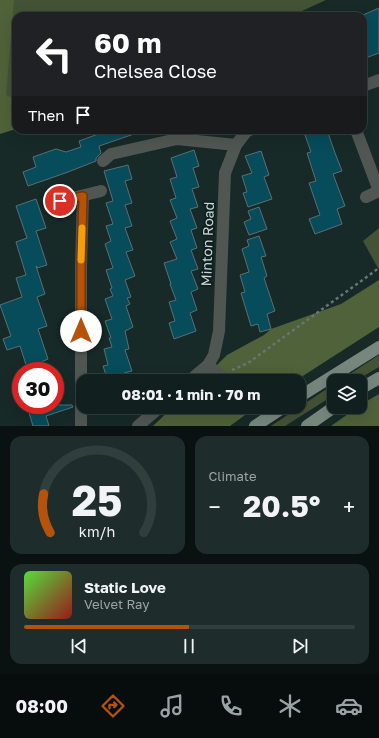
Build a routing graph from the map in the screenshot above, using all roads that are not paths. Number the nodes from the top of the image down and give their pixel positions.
1 (379, 80) edge
2 (367, 84) edge
3 (244, 134) edge
4 (358, 134) edge
5 (236, 145) junction
6 (104, 161) dead end
7 (101, 191) dead end
8 (379, 191) edge
9 (83, 196) junction
10 (366, 197) dead end
11 (60, 201) dead end
12 (379, 346) edge
13 (208, 365) junction
14 (197, 374) edge
15 (219, 374) edge
16 (379, 378) edge
17 (367, 385) edge
18 (306, 393) edge
19 (327, 412) edge
20 (152, 414) edge
21 (273, 414) edge
22 (81, 426) edge
23 (138, 426) edge
24 (255, 426) edge
25 (307, 426) edge

1 - 2 street
3 - 5 street, Minton Road
4 - 8 street
5 - 6 street
5 - 13 street, Minton Road
7 - 9 street
8 - 10 street
9 - 11 street
9 - 22 street
12 - 18 main road
13 - 14 street, Minton Road
13 - 15 street
16 - 17 main road
19 - 25 main road
20 - 23 street
21 - 24 main road

